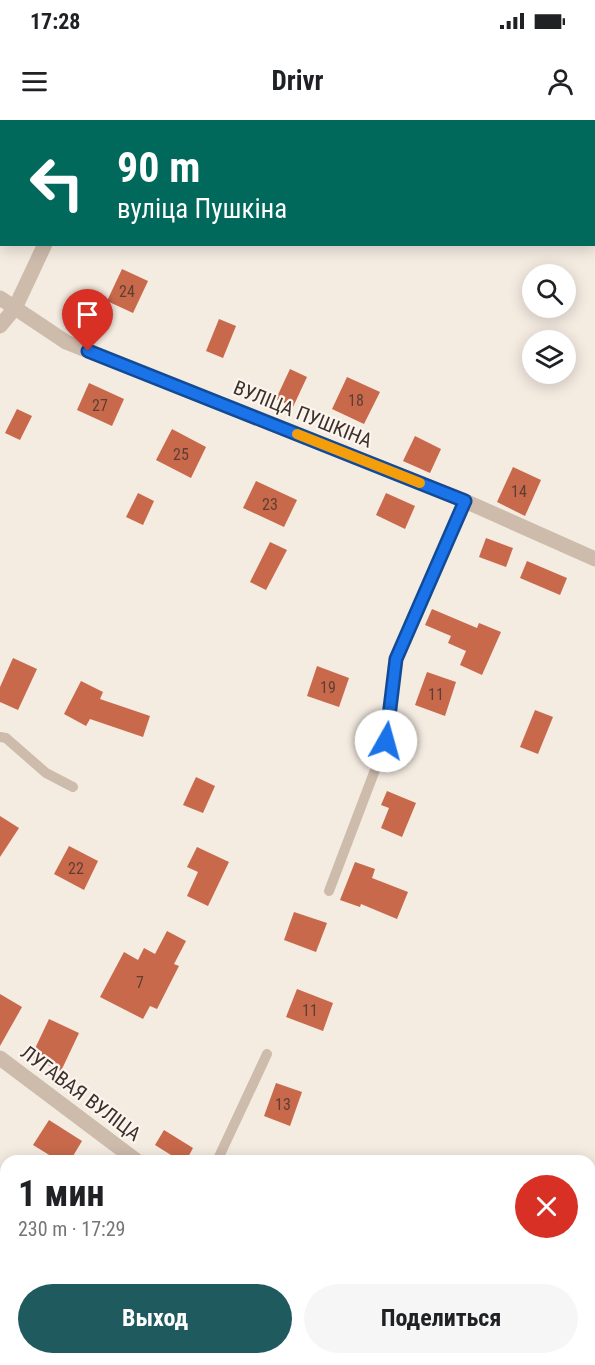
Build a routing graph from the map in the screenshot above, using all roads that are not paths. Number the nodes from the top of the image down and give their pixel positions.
1 (44, 246) edge
2 (0, 298) edge
3 (15, 308) junction
4 (0, 326) edge
5 (465, 501) junction
6 (595, 559) edge
7 (0, 737) edge
8 (73, 786) dead end
9 (329, 891) dead end
10 (267, 1054) dead end
11 (0, 1058) edge
12 (129, 1155) edge
13 (220, 1155) edge

1 - 3 street
2 - 3 street, ВУЛІЦА ПУШКІНА
3 - 4 street
3 - 5 street, ВУЛІЦА ПУШКІНА
5 - 6 street, ВУЛІЦА ПУШКІНА
5 - 9 lane
7 - 8 lane
10 - 13 lane
11 - 12 street, ЛУГАВАЯ ВУЛІЦА

